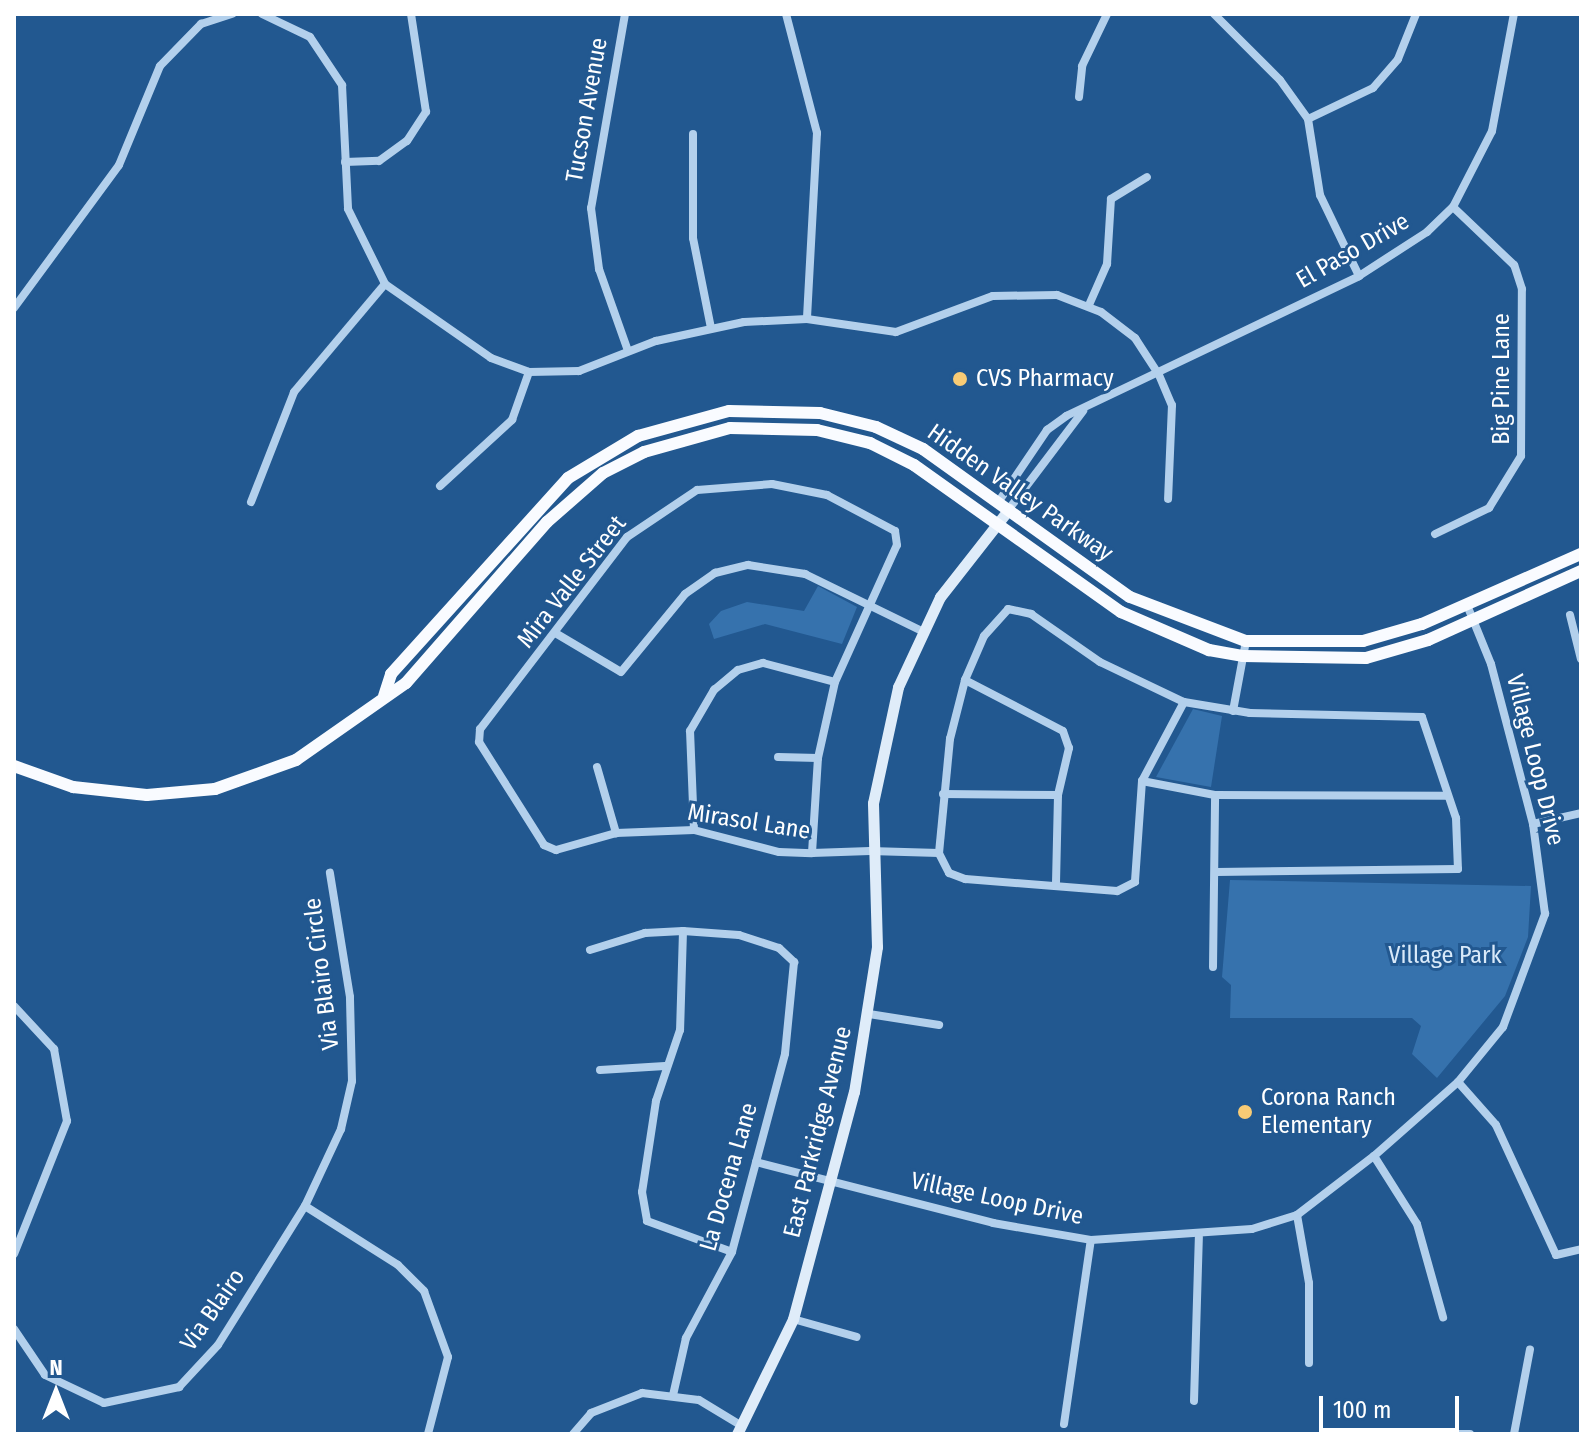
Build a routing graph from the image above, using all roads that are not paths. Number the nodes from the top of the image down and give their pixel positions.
1 (232, 14) edge
2 (262, 14) edge
3 (411, 14) edge
4 (625, 14) edge
5 (786, 14) edge
6 (1107, 14) edge
7 (1214, 14) edge
8 (1416, 14) edge
9 (1514, 14) edge
10 (1079, 97) dead end
11 (1308, 119) junction
12 (693, 134) dead end
13 (345, 162) junction
14 (1147, 177) dead end
15 (1453, 207) junction
16 (1359, 276) junction
17 (385, 284) junction
18 (1089, 305) junction
19 (14, 308) edge
20 (807, 319) junction
21 (711, 328) junction
22 (628, 351) junction
23 (529, 372) junction
24 (1159, 375) junction
25 (1083, 410) junction
26 (440, 486) dead end
27 (1168, 499) dead end
28 (251, 502) dead end
29 (1004, 505) junction
30 (995, 519) junction
31 (1435, 534) dead end
32 (1581, 554) edge
33 (1581, 571) edge
34 (869, 604) junction
35 (1467, 605) junction
36 (1570, 615) dead end
37 (1475, 621) junction
38 (922, 631) junction
39 (557, 634) junction
40 (1246, 641) junction
41 (1243, 656) junction
42 (1581, 659) edge
43 (965, 680) junction
44 (835, 682) junction
45 (384, 696) junction
46 (1184, 702) junction
47 (1233, 711) junction
48 (778, 757) dead end
49 (818, 758) junction
50 (14, 766) edge
51 (597, 767) dead end
52 (1142, 781) junction
53 (943, 794) junction
54 (1058, 795) junction
55 (1215, 795) junction
56 (1447, 796) junction
57 (1581, 813) edge
58 (1533, 824) junction
59 (694, 830) junction
60 (616, 833) junction
61 (556, 850) joint
62 (870, 851) junction
63 (812, 853) junction
64 (939, 853) junction
65 (1216, 872) junction
66 (330, 873) dead end
67 (1056, 882) junction
68 (683, 931) junction
69 (590, 950) dead end
70 (1213, 967) dead end
71 (14, 1006) edge
72 (869, 1014) junction
73 (939, 1025) dead end
74 (665, 1066) junction
75 (600, 1070) dead end
76 (1458, 1082) junction
77 (1374, 1156) junction
78 (756, 1162) junction
79 (830, 1180) junction
80 (305, 1206) junction
81 (1297, 1215) junction
82 (1199, 1237) junction
83 (1091, 1240) junction
84 (1581, 1249) edge
85 (732, 1252) junction
86 (14, 1254) edge
87 (1443, 1317) dead end
88 (793, 1319) junction
89 (14, 1329) edge
90 (857, 1337) dead end
91 (1530, 1349) dead end
92 (1309, 1363) dead end
93 (673, 1395) junction
94 (1194, 1401) dead end
95 (1064, 1424) dead end
96 (739, 1430) edge
97 (428, 1434) edge
98 (573, 1434) edge
99 (1428, 1434) edge
100 (1470, 1434) edge
101 (1514, 1434) edge

1 - 19 street
2 - 13 street
3 - 13 street
4 - 22 street, Tucson Avenue
5 - 20 street
6 - 10 street
7 - 11 street
8 - 11 street
9 - 15 street, El Paso Drive
11 - 16 street
12 - 21 street
13 - 17 street
14 - 18 street
15 - 16 street, El Paso Drive
15 - 31 street, Big Pine Lane
16 - 24 street, El Paso Drive
17 - 23 street
17 - 28 street
18 - 20 street
18 - 24 street
20 - 21 street
21 - 22 street
22 - 23 street
23 - 26 street
24 - 25 street, El Paso Drive
24 - 27 street
25 - 29 street, El Paso Drive
25 - 29 street, El Paso Drive
29 - 30 main road, East Parkridge Avenue
29 - 40 main road, Hidden Valley Parkway
29 - 45 main road, Hidden Valley Parkway
30 - 38 main road, East Parkridge Avenue
30 - 41 main road, Hidden Valley Parkway
30 - 45 main road, Hidden Valley Parkway
32 - 35 main road, Hidden Valley Parkway
33 - 37 main road, Hidden Valley Parkway
34 - 38 street
34 - 39 street
34 - 39 street, Mira Valle Street
34 - 44 street
35 - 37 street, Village Loop Drive
35 - 40 main road, Hidden Valley Parkway
36 - 42 street
37 - 41 main road, Hidden Valley Parkway
37 - 58 street, Village Loop Drive
38 - 62 main road, East Parkridge Avenue
39 - 61 street, Mira Valle Street
40 - 41 street
41 - 47 street
43 - 46 street
43 - 53 street
43 - 54 street
44 - 49 street
44 - 59 street
45 - 50 main road, Hidden Valley Parkway
46 - 47 street
46 - 52 street
47 - 56 street
48 - 49 street
49 - 63 street
51 - 60 street
52 - 55 street
52 - 67 street
53 - 54 street
53 - 64 street
54 - 67 street
55 - 56 street
55 - 65 street
56 - 65 street
57 - 58 street
58 - 76 street, Village Loop Drive
59 - 60 street, Mirasol Lane
59 - 63 street, Mirasol Lane
60 - 61 street, Mirasol Lane
62 - 63 street, Mirasol Lane
62 - 64 street, Mirasol Lane
62 - 72 main road, East Parkridge Avenue
64 - 67 street
65 - 70 street
66 - 80 street, Via Blairo Circle
68 - 69 street
68 - 74 street
68 - 78 street, La Docena Lane
71 - 86 street
72 - 73 street
72 - 79 main road, East Parkridge Avenue
74 - 75 street
74 - 85 street
76 - 77 street, Village Loop Drive
76 - 84 street
77 - 81 street, Village Loop Drive
77 - 87 street
78 - 79 street, Village Loop Drive
78 - 85 street, La Docena Lane
79 - 83 street, Village Loop Drive
79 - 88 main road, East Parkridge Avenue
80 - 89 street, Via Blairo
80 - 97 street
81 - 82 street, Village Loop Drive
81 - 92 street
82 - 83 street, Village Loop Drive
82 - 94 street
83 - 95 street
85 - 93 street, La Docena Lane
88 - 90 street
88 - 96 main road, East Parkridge Avenue
91 - 101 street
93 - 96 street
93 - 98 street
99 - 100 street

